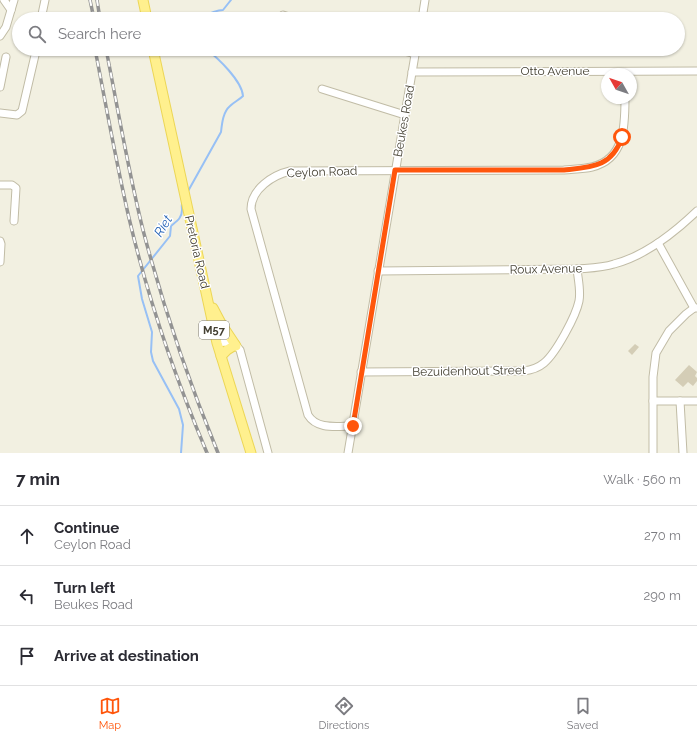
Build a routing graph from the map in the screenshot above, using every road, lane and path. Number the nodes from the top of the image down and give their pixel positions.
1 (4, 0) edge
2 (14, 0) edge
3 (45, 0) edge
4 (144, 0) edge
5 (425, 0) edge
6 (11, 10) junction
7 (42, 12) edge
8 (146, 12) edge
9 (423, 12) edge
10 (0, 36) edge
11 (35, 56) edge
12 (155, 56) edge
13 (415, 56) edge
14 (6, 57) dead end
15 (697, 71) edge
16 (412, 72) junction
17 (601, 73) edge
18 (637, 73) edge
19 (0, 87) edge
20 (322, 89) dead end
21 (625, 104) edge
22 (0, 113) edge
23 (405, 115) junction
24 (395, 170) junction
25 (0, 185) edge
26 (697, 211) edge
27 (14, 221) dead end
28 (0, 241) edge
29 (658, 243) junction
30 (0, 262) edge
31 (577, 270) junction
32 (378, 271) junction
33 (208, 298) junction
34 (695, 308) edge
35 (217, 342) junction
36 (236, 345) junction
37 (221, 356) junction
38 (361, 372) junction
39 (680, 400) junction
40 (697, 400) edge
41 (653, 401) junction
42 (353, 426) junction
43 (250, 453) edge
44 (268, 453) edge
45 (348, 453) edge
46 (654, 453) edge
47 (683, 453) edge

1 - 6 street
2 - 6 street
3 - 7 street
4 - 8 main road
5 - 9 street
6 - 10 street
11 - 22 street
12 - 33 main road, Pretoria Road / M57
13 - 16 street, Beukes Road
14 - 19 street
15 - 18 street, Otto Avenue
16 - 17 street, Otto Avenue
16 - 23 street, Beukes Road
20 - 23 street
21 - 24 street, Ceylon Road
23 - 24 street, Beukes Road
24 - 32 street, Beukes Road
24 - 42 street, Ceylon Road
25 - 27 street
26 - 29 street, Roux Avenue
28 - 30 street
29 - 31 street, Roux Avenue
29 - 34 street
31 - 32 street, Roux Avenue
31 - 38 street, Bezuidenhout Street
32 - 38 street, Beukes Road
33 - 35 main road, Pretoria Road / M57
33 - 36 main road
34 - 41 street
35 - 36 street
35 - 37 main road, Pretoria Road / M57
36 - 37 main road
36 - 44 street
37 - 43 main road, Pretoria Road / M57
38 - 42 street, Beukes Road
39 - 40 street
39 - 41 street
39 - 47 street
41 - 46 street
42 - 45 street, Beukes Road

